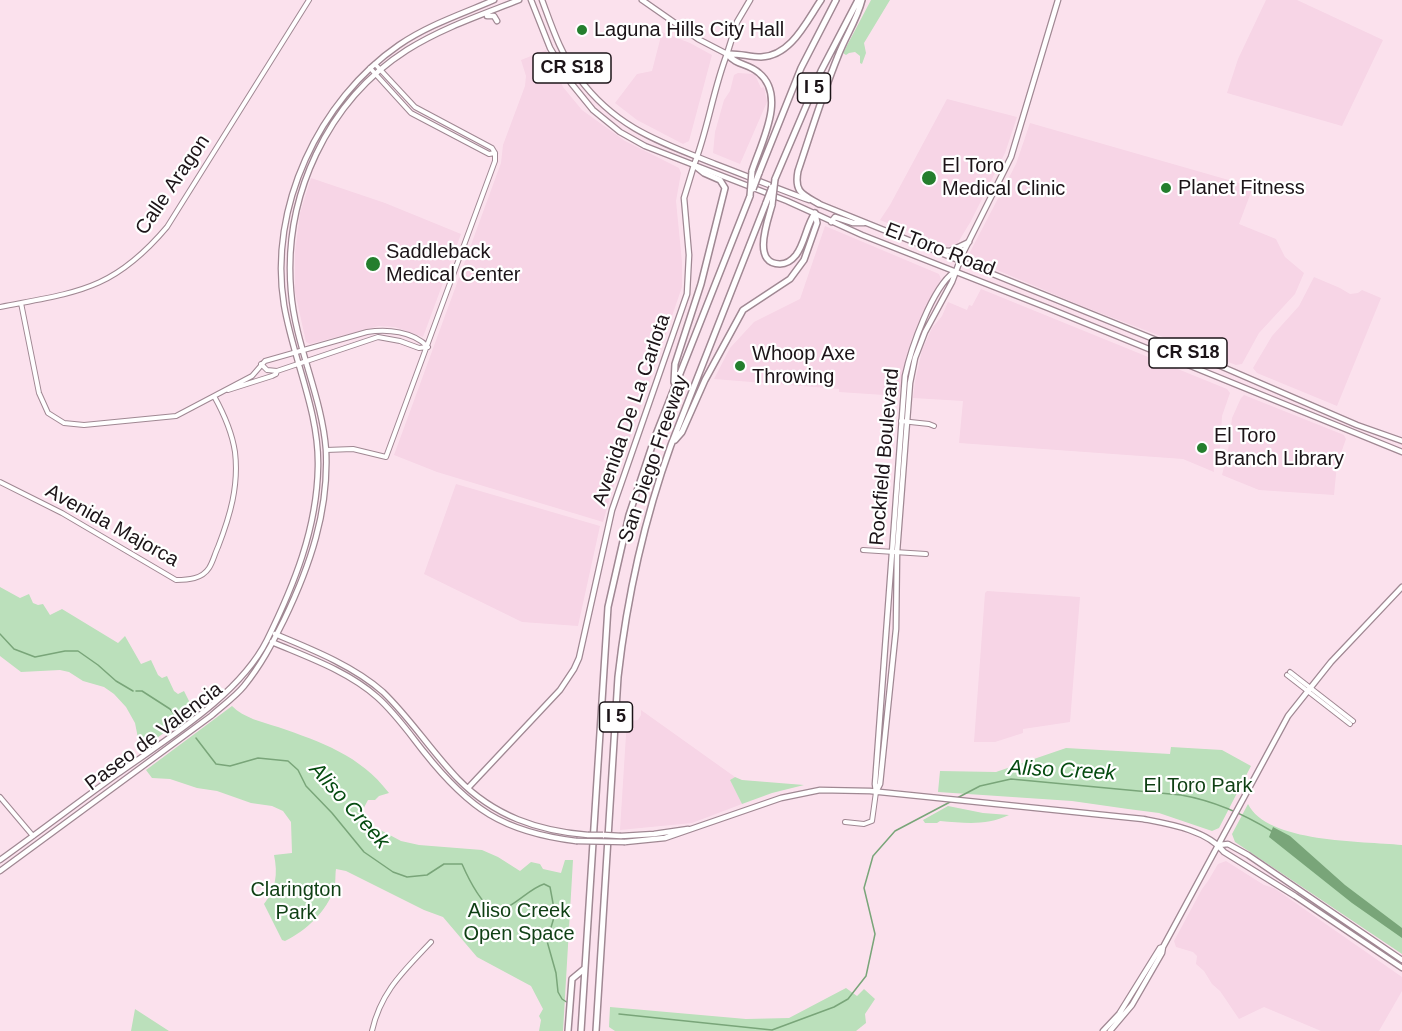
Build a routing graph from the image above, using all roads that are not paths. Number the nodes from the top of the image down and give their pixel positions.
1 (309, 0) edge
2 (494, 0) edge
3 (531, 0) edge
4 (542, 0) edge
5 (642, 0) edge
6 (750, 0) edge
7 (821, 0) edge
8 (836, 0) edge
9 (860, 0) edge
10 (1058, 0) edge
11 (517, 1) edge
12 (499, 8) junction
13 (472, 19) junction
14 (728, 54) junction
15 (373, 66) junction
16 (381, 70) junction
17 (376, 75) junction
18 (495, 153) junction
19 (697, 157) junction
20 (694, 165) junction
21 (750, 196) junction
22 (769, 204) junction
23 (819, 204) junction
24 (815, 213) junction
25 (831, 222) junction
26 (865, 222) junction
27 (969, 242) junction
28 (929, 249) junction
29 (959, 262) junction
30 (954, 272) junction
31 (21, 303) junction
32 (0, 307) edge
33 (1091, 315) junction
34 (1087, 324) junction
35 (428, 347) junction
36 (303, 351) junction
37 (294, 353) junction
38 (306, 361) junction
39 (261, 364) junction
40 (297, 364) junction
41 (277, 371) junction
42 (1243, 376) junction
43 (674, 386) junction
44 (1239, 387) junction
45 (225, 390) junction
46 (214, 396) junction
47 (900, 421) junction
48 (907, 422) junction
49 (1357, 425) junction
50 (934, 426) dead end
51 (1354, 434) junction
52 (1402, 441) edge
53 (671, 445) junction
54 (326, 450) junction
55 (1402, 452) edge
56 (0, 482) edge
57 (863, 549) dead end
58 (894, 552) junction
59 (926, 554) dead end
60 (1402, 587) edge
61 (270, 632) junction
62 (277, 634) junction
63 (267, 640) junction
64 (273, 643) junction
65 (1288, 674) dead end
66 (1308, 689) junction
67 (1352, 722) dead end
68 (468, 788) junction
69 (876, 792) junction
70 (462, 795) junction
71 (0, 797) edge
72 (845, 822) dead end
73 (691, 829) junction
74 (33, 836) junction
75 (1219, 845) junction
76 (0, 861) edge
77 (0, 871) edge
78 (431, 942) dead end
79 (1163, 947) junction
80 (1402, 960) edge
81 (1402, 968) edge
82 (585, 969) junction
83 (596, 1029) edge
84 (372, 1031) edge
85 (567, 1031) edge
86 (581, 1031) edge
87 (1103, 1031) edge
88 (1110, 1031) edge

1 - 31 street, Calle Aragon
2 - 15 main road, Paseo de Valencia
3 - 20 main road, El Toro Road / CR S18
4 - 19 main road, El Toro Road / CR S18
5 - 14 main road
6 - 14 main road, Avenida De La Carlota
7 - 14 highway
8 - 21 highway, San Diego Freeway / I 5, bridge
9 - 22 highway, I 5, bridge
9 - 23 highway
10 - 27 main road
11 - 12 main road, Paseo de Valencia
12 - 13 main road, Paseo de Valencia
12 - 13 main road
13 - 16 main road, Paseo de Valencia
14 - 19 main road, Avenida De La Carlota
14 - 21 highway, bridge
15 - 16 street
15 - 17 street
15 - 37 main road, Paseo de Valencia
16 - 17 main road, Paseo de Valencia
16 - 18 street
17 - 18 street
17 - 36 main road, Paseo de Valencia
18 - 35 street
19 - 20 main road, Avenida De La Carlota
19 - 23 main road, El Toro Road / CR S18
20 - 24 main road, El Toro Road / CR S18
20 - 43 highway
20 - 68 main road, Avenida De La Carlota
21 - 43 highway, San Diego Freeway / I 5
22 - 24 highway
22 - 53 highway, San Diego Freeway / I 5
23 - 26 main road, El Toro Road / CR S18
24 - 25 main road, El Toro Road / CR S18
24 - 53 highway
25 - 26 main road
25 - 30 main road, El Toro Road / CR S18
26 - 28 main road, El Toro Road / CR S18
27 - 28 main road
27 - 29 main road
28 - 29 main road, El Toro Road / CR S18
29 - 30 main road
29 - 33 main road, El Toro Road / CR S18
30 - 34 main road, El Toro Road / CR S18
30 - 47 main road, Rockfield Boulevard
30 - 48 main road, Rockfield Boulevard
31 - 32 street, Calle Aragon
31 - 46 street
33 - 34 main road
33 - 42 main road, El Toro Road / CR S18
34 - 44 main road, El Toro Road / CR S18
35 - 36 street
35 - 38 street
35 - 54 street
36 - 37 street
36 - 38 main road, Paseo de Valencia
37 - 39 street
37 - 40 main road, Paseo de Valencia
38 - 40 street
38 - 54 main road, Paseo de Valencia
39 - 41 street
39 - 45 street
40 - 41 street
40 - 61 main road, Paseo de Valencia
41 - 45 street
42 - 44 main road
42 - 49 main road, El Toro Road / CR S18
43 - 82 highway, San Diego Freeway / I 5
44 - 51 main road, El Toro Road / CR S18
45 - 46 street
46 - 56 street, Avenida Majorca
47 - 48 street
47 - 58 main road, Rockfield Boulevard
48 - 50 street
48 - 58 main road, Rockfield Boulevard
49 - 51 main road
49 - 52 main road, El Toro Road / CR S18
51 - 55 main road, El Toro Road / CR S18
53 - 83 highway, San Diego Freeway / I 5
54 - 62 main road, Paseo de Valencia
57 - 58 street
58 - 59 street
58 - 69 main road, Rockfield Boulevard
60 - 66 main road
61 - 62 main road
61 - 63 main road, Paseo de Valencia
62 - 64 main road, Paseo de Valencia
62 - 68 main road
63 - 64 main road
63 - 74 main road, Paseo de Valencia
64 - 70 main road
64 - 77 main road, Paseo de Valencia
65 - 66 street
66 - 67 street
66 - 75 main road
68 - 70 street, Avenida De La Carlota
68 - 73 main road, bridge
69 - 72 street, Rockfield Boulevard
69 - 73 main road
69 - 75 main road
70 - 73 main road, bridge
71 - 74 street
74 - 76 main road, Paseo de Valencia
75 - 79 main road
75 - 80 main road
75 - 81 main road
78 - 84 street
79 - 87 main road
79 - 88 main road
82 - 85 highway
82 - 86 highway, San Diego Freeway / I 5

